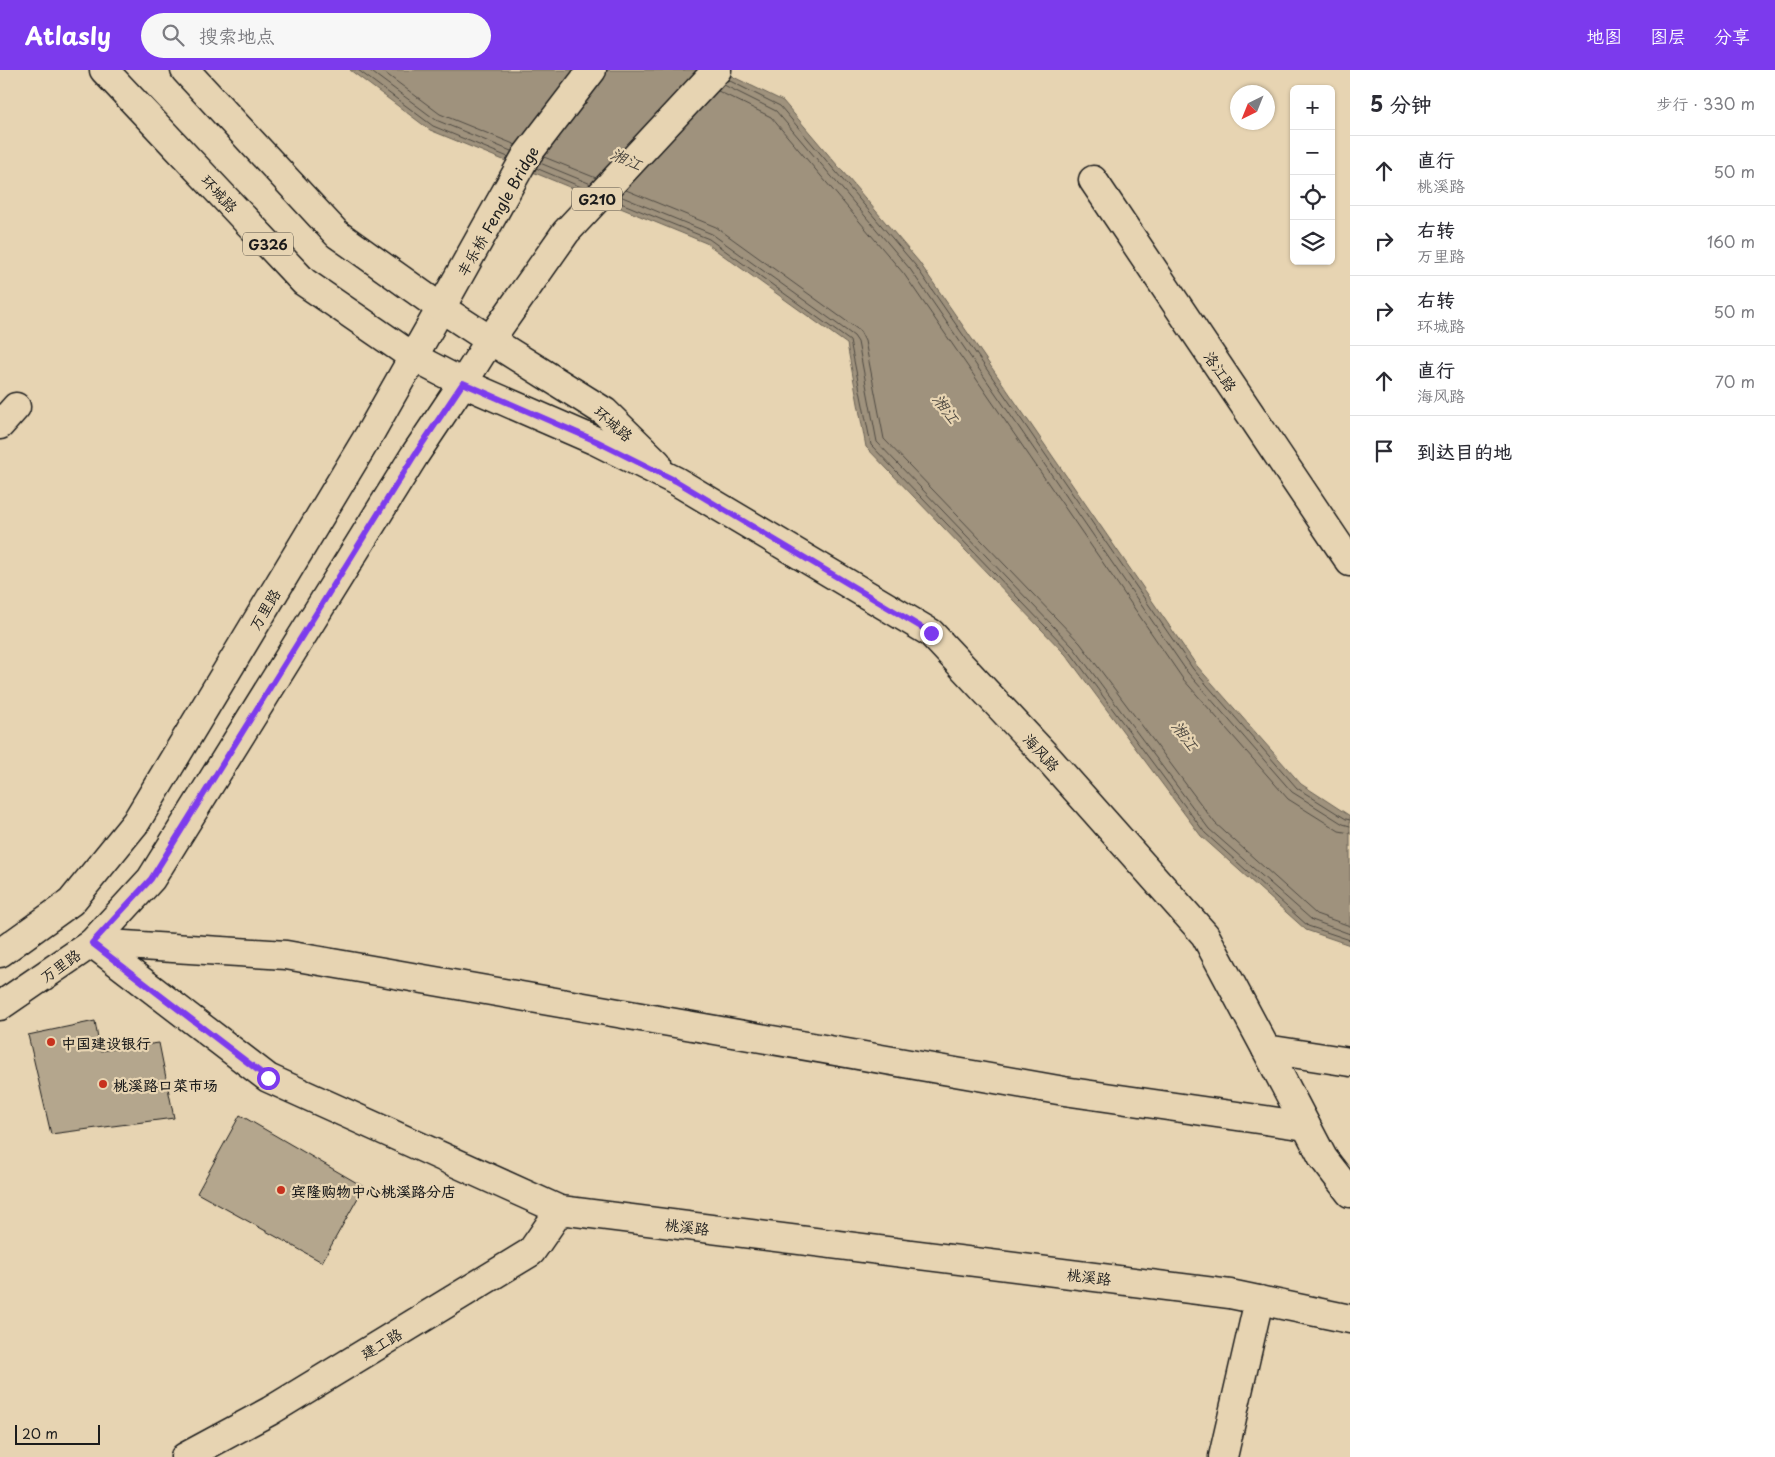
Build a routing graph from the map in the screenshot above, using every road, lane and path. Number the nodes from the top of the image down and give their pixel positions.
1 (104, 70) edge
2 (186, 70) edge
3 (592, 70) edge
4 (718, 70) edge
5 (1093, 180) dead end
6 (441, 308) junction
7 (490, 340) junction
8 (414, 357) junction
9 (463, 383) junction
10 (676, 481) junction
11 (1350, 562) edge
12 (92, 943) junction
13 (0, 953) edge
14 (0, 1006) edge
15 (1266, 1049) junction
16 (1350, 1062) edge
17 (1306, 1126) junction
18 (1350, 1193) edge
19 (560, 1210) junction
20 (1259, 1300) junction
21 (1350, 1319) edge
22 (185, 1457) edge
23 (1223, 1457) edge

1 - 8 main road, 环城路 / G326
2 - 6 main road, 环城路
3 - 6 main road, 丰乐桥 Fengle Bridge
4 - 7 main road, G210
5 - 11 main road, 洛江路
6 - 7 main road, 环城路
6 - 8 main road, 万里路
7 - 9 main road, 万里路 / G210
7 - 10 main road, 环城路
8 - 9 main road, 环城路 / G326
8 - 13 main road, 万里路
9 - 10 main road, 环城路 / G326
9 - 12 main road, 万里路
10 - 15 main road, 海风路
12 - 14 main road, 万里路
12 - 17 main road
12 - 19 main road, 桃溪路
15 - 16 main road
15 - 17 main road, 海风路
17 - 18 main road, 海风路
19 - 20 main road, 桃溪路
19 - 22 main road, 建工路
20 - 21 main road, 桃溪路
20 - 23 main road

